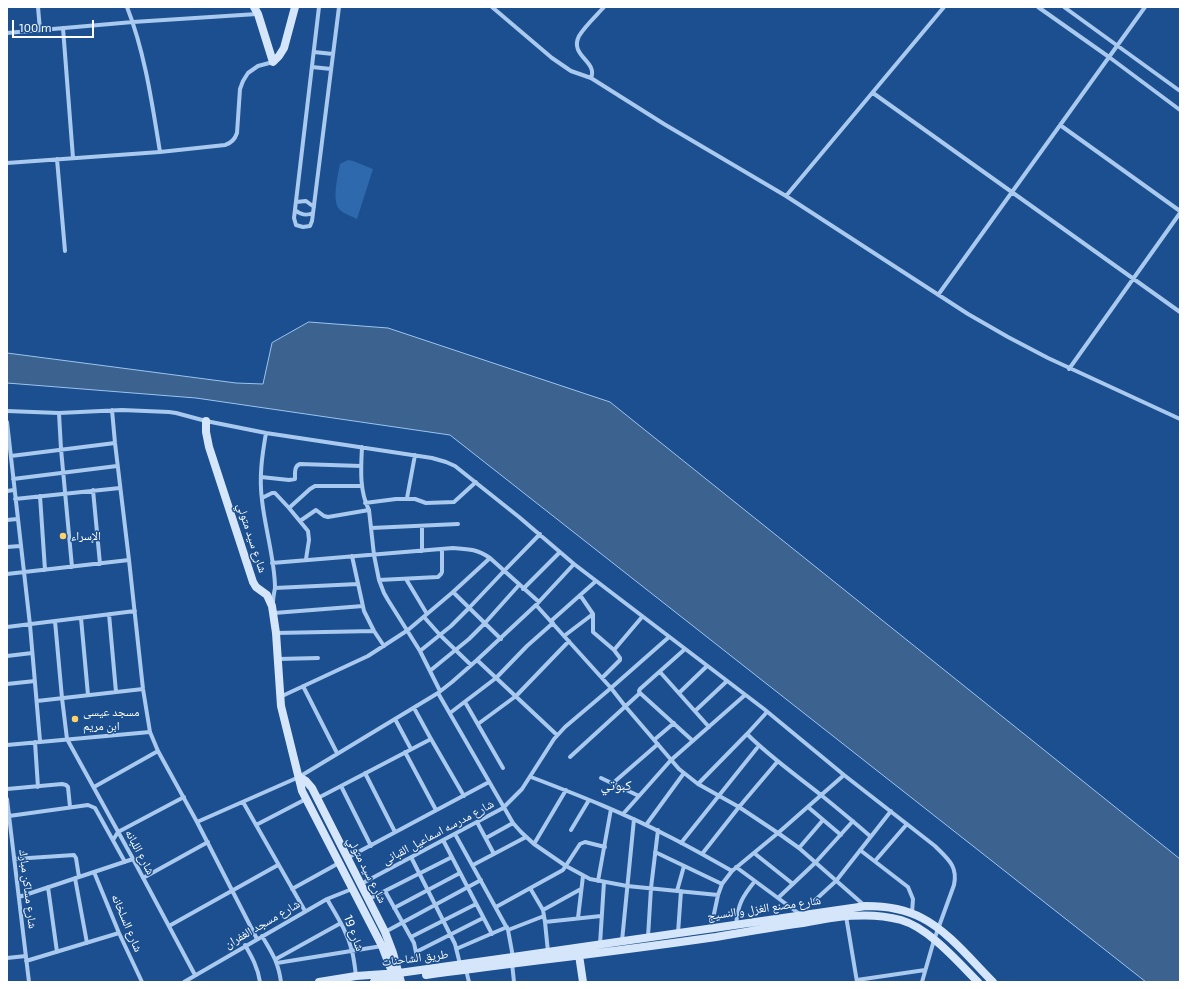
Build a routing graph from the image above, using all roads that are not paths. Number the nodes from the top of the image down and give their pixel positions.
1 (38, 7) edge
2 (127, 7) edge
3 (295, 7) edge
4 (319, 7) edge
5 (339, 7) edge
6 (492, 7) edge
7 (604, 7) edge
8 (944, 7) edge
9 (1038, 7) edge
10 (1064, 7) edge
11 (1145, 7) edge
12 (256, 11) edge
13 (133, 22) junction
14 (63, 28) junction
15 (40, 30) junction
16 (7, 33) edge
17 (1118, 45) junction
18 (314, 52) junction
19 (333, 54) junction
20 (1109, 58) junction
21 (273, 62) junction
22 (312, 66) junction
23 (331, 69) junction
24 (591, 78) junction
25 (1180, 92) edge
26 (872, 93) junction
27 (1180, 110) edge
28 (1060, 125) junction
29 (160, 152) junction
30 (73, 158) junction
31 (57, 160) junction
32 (7, 163) edge
33 (1012, 192) junction
34 (786, 196) junction
35 (296, 202) junction
36 (314, 206) junction
37 (295, 210) junction
38 (1180, 212) edge
39 (313, 213) junction
40 (65, 251) dead end
41 (1133, 279) junction
42 (938, 295) junction
43 (1180, 312) edge
44 (1069, 369) junction
45 (112, 410) junction
46 (7, 411) edge
47 (58, 413) junction
48 (1180, 419) edge
49 (206, 421) junction
50 (7, 422) edge
51 (266, 433) junction
52 (8, 438) edge
53 (114, 443) junction
54 (362, 447) junction
55 (61, 449) junction
56 (415, 455) junction
57 (11, 456) junction
58 (9, 466) edge
59 (117, 466) junction
60 (361, 466) junction
61 (63, 472) junction
62 (261, 477) junction
63 (13, 479) junction
64 (476, 482) junction
65 (362, 486) junction
66 (120, 488) junction
67 (14, 490) junction
68 (93, 490) junction
69 (7, 492) edge
70 (65, 493) junction
71 (40, 496) junction
72 (262, 498) junction
73 (407, 498) junction
74 (15, 499) junction
75 (365, 503) junction
76 (289, 508) junction
77 (369, 510) junction
78 (17, 519) junction
79 (7, 520) edge
80 (300, 521) junction
81 (458, 524) dead end
82 (422, 527) junction
83 (371, 528) junction
84 (540, 534) junction
85 (20, 546) junction
86 (7, 547) edge
87 (442, 549) junction
88 (422, 551) junction
89 (560, 552) junction
90 (374, 555) junction
91 (352, 556) junction
92 (490, 558) junction
93 (129, 560) junction
94 (306, 560) junction
95 (272, 562) junction
96 (100, 564) junction
97 (574, 564) junction
98 (72, 567) junction
99 (45, 570) junction
100 (504, 571) junction
101 (24, 572) junction
102 (7, 574) edge
103 (406, 579) junction
104 (379, 580) junction
105 (596, 581) junction
106 (358, 584) junction
107 (519, 585) junction
108 (275, 588) junction
109 (523, 589) junction
110 (454, 592) junction
111 (580, 595) junction
112 (537, 604) junction
113 (363, 606) junction
114 (469, 608) junction
115 (273, 610) junction
116 (134, 611) junction
117 (109, 614) junction
118 (593, 614) junction
119 (426, 616) junction
120 (642, 617) junction
121 (81, 618) junction
122 (55, 621) junction
123 (552, 622) junction
124 (485, 623) junction
125 (30, 625) junction
126 (7, 627) edge
127 (408, 630) junction
128 (374, 631) junction
129 (276, 633) junction
130 (440, 635) junction
131 (564, 636) junction
132 (669, 637) junction
133 (501, 639) junction
134 (569, 641) junction
135 (384, 646) junction
136 (685, 649) junction
137 (456, 650) junction
138 (614, 650) junction
139 (420, 651) junction
140 (32, 652) junction
141 (7, 656) edge
142 (318, 658) dead end
143 (278, 660) junction
144 (477, 660) junction
145 (471, 665) junction
146 (707, 666) junction
147 (431, 670) junction
148 (660, 672) junction
149 (496, 678) junction
150 (602, 678) junction
151 (35, 681) junction
152 (727, 681) junction
153 (7, 684) edge
154 (304, 686) junction
155 (611, 688) junction
156 (143, 689) junction
157 (116, 692) junction
158 (439, 692) junction
159 (640, 693) junction
160 (679, 693) junction
161 (88, 695) junction
162 (745, 695) junction
163 (516, 696) junction
164 (280, 697) junction
165 (62, 698) junction
166 (37, 701) junction
167 (465, 702) junction
168 (625, 706) junction
169 (414, 708) junction
170 (695, 710) junction
171 (767, 712) junction
172 (450, 713) junction
173 (395, 719) junction
174 (674, 723) junction
175 (478, 724) junction
176 (710, 726) junction
177 (150, 732) junction
178 (747, 734) junction
179 (557, 736) junction
180 (67, 739) junction
181 (431, 739) junction
182 (654, 740) junction
183 (693, 741) junction
184 (35, 742) junction
185 (40, 742) junction
186 (658, 744) junction
187 (7, 745) edge
188 (757, 748) dead end
189 (411, 749) junction
190 (158, 751) junction
191 (405, 752) junction
192 (337, 754) junction
193 (570, 757) dead end
194 (671, 760) junction
195 (778, 761) junction
196 (503, 768) dead end
197 (365, 773) junction
198 (684, 773) junction
199 (844, 775) junction
200 (299, 777) junction
201 (531, 777) junction
202 (601, 778) dead end
203 (489, 782) junction
204 (613, 784) junction
205 (698, 784) junction
206 (341, 786) junction
207 (38, 787) junction
208 (94, 787) junction
209 (7, 789) edge
210 (566, 790) junction
211 (821, 795) junction
212 (464, 796) junction
213 (639, 796) junction
214 (718, 796) junction
215 (184, 797) junction
216 (7, 798) edge
217 (317, 798) junction
218 (306, 799) junction
219 (589, 800) junction
220 (243, 802) junction
221 (70, 807) junction
222 (739, 807) junction
223 (808, 807) junction
224 (503, 808) junction
225 (8, 809) edge
226 (611, 809) junction
227 (436, 810) junction
228 (891, 811) junction
229 (623, 814) junction
230 (9, 816) junction
231 (634, 819) junction
232 (823, 820) junction
233 (853, 821) junction
234 (197, 822) junction
235 (477, 822) junction
236 (513, 823) junction
237 (907, 824) junction
238 (256, 825) junction
239 (646, 825) junction
240 (571, 830) dead end
241 (658, 830) junction
242 (118, 832) junction
243 (395, 832) junction
244 (778, 833) junction
245 (455, 834) junction
246 (9, 835) edge
247 (841, 835) junction
248 (870, 836) junction
249 (526, 837) junction
250 (486, 838) junction
251 (113, 840) junction
252 (443, 840) junction
253 (208, 842) junction
254 (681, 843) junction
255 (534, 844) junction
256 (370, 846) junction
257 (604, 847) junction
258 (798, 848) junction
259 (860, 850) junction
260 (655, 852) junction
261 (754, 853) junction
262 (494, 854) junction
263 (702, 854) junction
264 (411, 857) junction
265 (452, 857) junction
266 (347, 858) junction
267 (14, 859) junction
268 (133, 859) junction
269 (875, 861) junction
270 (125, 862) junction
271 (339, 863) junction
272 (815, 863) junction
273 (278, 864) junction
274 (473, 865) junction
275 (566, 866) junction
276 (684, 866) junction
277 (734, 869) junction
278 (94, 872) junction
279 (460, 873) junction
280 (419, 874) junction
281 (583, 876) junction
282 (77, 878) junction
283 (143, 878) junction
284 (481, 880) junction
285 (598, 881) junction
286 (836, 881) junction
287 (604, 882) junction
288 (755, 882) junction
289 (361, 884) junction
290 (722, 884) junction
291 (793, 884) junction
292 (627, 886) junction
293 (48, 887) junction
294 (352, 888) junction
295 (468, 888) junction
296 (530, 888) junction
297 (651, 888) junction
298 (292, 889) junction
299 (581, 889) junction
300 (232, 890) junction
301 (427, 890) junction
302 (385, 891) junction
303 (679, 891) junction
304 (718, 895) junction
305 (19, 897) junction
306 (326, 898) junction
307 (778, 898) junction
308 (368, 900) junction
309 (813, 902) dead end
310 (476, 904) junction
311 (435, 905) junction
312 (866, 906) junction
313 (496, 907) junction
314 (394, 908) junction
315 (543, 910) junction
316 (304, 911) junction
317 (912, 913) junction
318 (802, 915) junction
319 (544, 916) junction
320 (601, 916) junction
321 (846, 916) junction
322 (483, 918) junction
323 (578, 918) junction
324 (443, 921) junction
325 (402, 922) junction
326 (545, 922) junction
327 (341, 923) junction
328 (736, 925) junction
329 (169, 926) junction
330 (711, 928) junction
331 (938, 928) junction
332 (508, 929) junction
333 (385, 932) junction
334 (119, 933) junction
335 (678, 933) junction
336 (492, 934) junction
337 (450, 935) junction
338 (262, 936) junction
339 (410, 937) junction
340 (648, 937) junction
341 (256, 939) junction
342 (934, 940) junction
343 (622, 941) junction
344 (87, 943) junction
345 (600, 944) junction
346 (245, 945) junction
347 (382, 946) junction
348 (456, 949) junction
349 (352, 950) junction
350 (57, 952) junction
351 (548, 952) junction
352 (579, 955) junction
353 (7, 958) edge
354 (26, 959) junction
355 (513, 960) junction
356 (276, 961) junction
357 (463, 966) junction
358 (925, 970) junction
359 (195, 975) junction
360 (356, 976) junction
361 (397, 978) edge
362 (857, 981) edge
363 (29, 982) edge
364 (142, 982) edge
365 (184, 982) edge
366 (260, 982) edge
367 (281, 982) edge
368 (319, 982) edge
369 (374, 982) edge
370 (469, 982) edge
371 (514, 982) edge
372 (583, 982) edge
373 (922, 982) edge
374 (978, 982) edge
375 (993, 982) edge

1 - 15 street
2 - 13 street
3 - 21 main road
4 - 18 street
5 - 19 street
6 - 24 street
7 - 24 street
8 - 26 street
9 - 20 street
10 - 17 street
11 - 17 street
12 - 13 street
12 - 21 main road
13 - 14 street
13 - 29 street
14 - 15 street
14 - 30 street
15 - 16 street
17 - 20 street
17 - 25 street
18 - 19 street
18 - 22 street
19 - 23 street
20 - 27 street
20 - 28 street
21 - 29 street
22 - 23 street
22 - 35 street
23 - 36 street
24 - 34 street
26 - 33 street
26 - 34 street
28 - 33 street
28 - 38 street
29 - 30 street
30 - 31 street
31 - 32 street
31 - 40 street
33 - 41 street
33 - 42 street
34 - 42 street
35 - 36 street
35 - 37 street
36 - 39 street
37 - 39 street
37 - 39 street
38 - 41 street
41 - 43 street
41 - 44 street
42 - 44 street
44 - 48 street
45 - 47 street
45 - 49 street
45 - 53 street
46 - 47 street
47 - 55 street
49 - 51 street
49 - 115 main road, شارع سيد متولي
50 - 52 street
51 - 54 street
51 - 62 street
52 - 57 street
53 - 55 street
53 - 59 street
54 - 56 street
54 - 60 street
55 - 57 street
55 - 61 street
56 - 64 street
56 - 73 street
57 - 58 street
58 - 63 street
59 - 61 street
59 - 66 street
60 - 62 street
60 - 65 street
61 - 63 street
61 - 70 street
62 - 72 street
63 - 67 street
64 - 73 street
64 - 84 street
65 - 75 street
65 - 76 street
66 - 68 street
66 - 93 street
67 - 69 street
67 - 74 street
68 - 70 street
68 - 96 street
70 - 71 street
70 - 98 street
71 - 74 street
71 - 99 street
72 - 76 street
72 - 95 street
73 - 75 street
74 - 78 street
75 - 77 street
76 - 80 street
77 - 80 street
77 - 83 street
78 - 79 street
78 - 85 street
80 - 94 street
81 - 82 street
82 - 83 street
82 - 88 street
83 - 90 street
84 - 89 street
84 - 100 street
85 - 86 street
85 - 101 street
87 - 88 street
87 - 92 street
87 - 103 street
88 - 90 street
89 - 97 street
89 - 109 street
90 - 91 street
90 - 104 street
91 - 94 street
91 - 106 street
92 - 100 street
92 - 110 street
93 - 96 street
93 - 116 street
94 - 95 street
95 - 108 street
96 - 98 street
97 - 105 street
97 - 112 street
98 - 99 street
99 - 101 street
100 - 107 street
100 - 114 street
101 - 102 street
101 - 125 street
103 - 104 street
103 - 119 street
104 - 127 street
105 - 111 street
105 - 120 street
106 - 108 street
106 - 113 street
107 - 109 street
107 - 124 street
108 - 115 street
109 - 112 street
110 - 114 street
110 - 119 street
111 - 118 street
111 - 123 street
112 - 123 street
112 - 133 street
113 - 115 street
113 - 128 street
114 - 124 street
114 - 130 street
115 - 129 main road, شارع سيد متولي
116 - 117 street
116 - 156 street
117 - 121 street
117 - 157 street
118 - 131 street
118 - 138 street
119 - 127 street
119 - 130 street
120 - 132 street
120 - 138 street
121 - 122 street
121 - 161 street
122 - 125 street
122 - 165 street
123 - 131 street
123 - 149 street
124 - 133 street
124 - 137 street
125 - 126 street
125 - 140 street
127 - 135 street
127 - 139 street
128 - 129 street
128 - 135 street
129 - 143 main road, شارع سيد متولي
130 - 137 street
130 - 139 street
131 - 134 street
132 - 136 street
132 - 155 street, شارع مدرسه اسماعيل القبانى
133 - 144 street
134 - 150 street
134 - 163 street
135 - 154 street
136 - 146 street
136 - 148 street
137 - 145 street
137 - 147 street
138 - 150 street
139 - 147 street
140 - 141 street
140 - 151 street
142 - 143 street
143 - 164 main road, شارع سيد متولي
144 - 145 street
144 - 149 street
145 - 158 street
146 - 152 street
146 - 160 street
147 - 158 street
148 - 159 street
148 - 160 street
149 - 163 street
149 - 167 street
150 - 155 street
151 - 153 street
151 - 166 street
152 - 162 street
152 - 170 street
154 - 164 street
154 - 192 street
155 - 168 street
155 - 179 street, شارع مدرسه اسماعيل القبانى
156 - 157 street
156 - 177 street
157 - 161 street
158 - 169 street
158 - 172 street
159 - 168 street
159 - 174 street
160 - 170 street
161 - 165 street
162 - 171 street
162 - 176 street
163 - 175 street
163 - 179 street
164 - 200 main road, شارع سيد متولي
165 - 166 street
165 - 180 street
166 - 185 street
167 - 172 street
167 - 175 street
168 - 182 street
168 - 193 street
169 - 173 street
169 - 181 street
170 - 176 street
171 - 178 street
171 - 199 street
172 - 203 street
173 - 189 street
173 - 192 street
174 - 182 street
174 - 183 street
175 - 196 street
176 - 183 street
177 - 180 street
177 - 190 street
178 - 195 street
178 - 205 street
179 - 201 street, شارع مدرسه اسماعيل القبانى
180 - 185 street
180 - 208 street, شارع اللبانه
181 - 189 street
181 - 212 street
182 - 186 street
183 - 194 street
184 - 185 street
184 - 187 street
184 - 207 street
186 - 194 street
186 - 204 street
188 - 214 street
189 - 191 street
190 - 208 street
190 - 215 street
191 - 197 street
191 - 227 street
192 - 200 street
194 - 198 street
194 - 213 street
195 - 211 street
195 - 222 street
197 - 206 street
197 - 243 street
198 - 205 street
198 - 239 street
199 - 211 street
199 - 228 street
200 - 217 main road, شارع سيد متولي
200 - 218 main road, شارع سيد متولي
200 - 220 street
201 - 210 street
201 - 224 street, شارع مدرسه اسماعيل القبانى
202 - 204 street
203 - 212 street
203 - 224 street
204 - 213 street
205 - 214 street
206 - 217 street
206 - 256 street
207 - 209 street
207 - 221 street
208 - 242 street, شارع اللبانه
210 - 219 street
210 - 255 street
211 - 223 street
211 - 233 street
212 - 227 street
213 - 229 street
214 - 222 street
214 - 254 street
215 - 234 street
215 - 242 street
216 - 225 street, شارع مساكن مبارك
217 - 266 main road, شارع سيد متولي
218 - 238 street
218 - 271 main road, شارع سيد متولي
219 - 226 street
219 - 240 street
220 - 234 street
220 - 238 street
221 - 230 street
221 - 251 street
222 - 244 street
222 - 263 street
223 - 232 street
223 - 244 street
224 - 235 street, شارع مدرسه اسماعيل القبانى
224 - 236 street
225 - 230 street, شارع مساكن مبارك
226 - 229 street
226 - 257 street
227 - 243 street
228 - 237 street
228 - 248 street
229 - 231 street
230 - 246 street, شارع مساكن مبارك
231 - 239 street
231 - 292 street
232 - 247 street
232 - 258 street
233 - 247 street
233 - 248 street
234 - 253 street
235 - 245 street, شارع مدرسه اسماعيل القبانى
235 - 250 street
236 - 249 street
236 - 250 street
237 - 269 street
237 - 331 street
238 - 273 street
239 - 241 street
241 - 254 street
241 - 260 street
242 - 251 street
242 - 268 street, شارع اللبانه
243 - 256 street
244 - 258 street
244 - 261 street
245 - 252 street, شارع مدرسه اسماعيل القبانى
245 - 274 street
246 - 267 street, شارع مساكن مبارك
247 - 272 street
248 - 259 street
249 - 255 street
249 - 262 street
250 - 262 street
251 - 270 street
252 - 264 street, شارع مدرسه اسماعيل القبانى
252 - 265 street
253 - 283 street
253 - 300 street
254 - 263 street
255 - 275 street
256 - 266 street
257 - 275 street
257 - 285 street
258 - 272 street
259 - 269 street
259 - 286 street
260 - 276 street
260 - 297 street
261 - 277 street
261 - 291 street
262 - 274 street
263 - 277 street
264 - 280 street
264 - 289 street, شارع مدرسه اسماعيل القبانى
265 - 279 street
265 - 280 street
266 - 289 main road, شارع سيد متولي
267 - 282 street
267 - 305 street, شارع مساكن مبارك
268 - 270 street
268 - 283 street, شارع اللبانه
269 - 317 street
270 - 278 street
271 - 294 main road, شارع سيد متولي
271 - 298 street
272 - 286 street
272 - 291 street
273 - 298 street
273 - 300 street
274 - 284 street
275 - 281 street
275 - 296 street
276 - 290 street
276 - 303 street
277 - 288 street
277 - 290 street
278 - 282 street
278 - 334 street, شارع السلخانه
279 - 295 street
279 - 301 street
280 - 301 street
280 - 302 street
281 - 285 street
281 - 299 street
282 - 293 street
282 - 344 street
283 - 329 street, شارع اللبانه
284 - 295 street
284 - 313 street
285 - 287 street
286 - 309 street
286 - 312 street
287 - 292 street
287 - 320 street
288 - 307 street
288 - 328 street
289 - 308 main road, شارع سيد متولي
290 - 304 street
291 - 307 street
292 - 297 street
292 - 343 street
293 - 305 street
293 - 350 street
294 - 306 street, شارع مسجد الغفران
294 - 347 main road, شارع سيد متولي
295 - 310 street
295 - 311 street
296 - 313 street
296 - 315 street
297 - 303 street
297 - 340 street
298 - 316 street
299 - 315 street
299 - 323 street
300 - 329 street
300 - 341 street
301 - 311 street
301 - 314 street
302 - 308 street
302 - 314 street
303 - 304 street
303 - 335 street
304 - 330 street
305 - 354 street, شارع مساكن مبارك
306 - 316 street, شارع مسجد الغفران
306 - 327 street, شارع 19
307 - 318 street
308 - 333 main road, شارع سيد متولي
310 - 322 street
310 - 324 street
311 - 324 street
311 - 325 street
312 - 317 main road, شارع مصنع الغزل و النسيج
312 - 318 main road, شارع مصنع الغزل و النسيج
313 - 332 street
314 - 325 street
315 - 319 street
316 - 338 street, شارع مسجد الغفران
317 - 331 main road, شارع مصنع الغزل و النسيج
318 - 328 main road, شارع مصنع الغزل و النسيج
319 - 326 street
319 - 332 street
320 - 323 street
320 - 345 street
321 - 342 main road, شارع مصنع الغزل و النسيج
321 - 352 main road, شارع مصنع الغزل و النسيج
321 - 362 street
322 - 336 street
322 - 337 street
323 - 326 street
324 - 337 street
324 - 339 street
325 - 333 street
325 - 339 street
326 - 351 street
327 - 349 street, شارع 19
327 - 356 street
328 - 330 main road, شارع مصنع الغزل و النسيج
329 - 359 street, شارع اللبانه
330 - 335 main road, شارع مصنع الغزل و النسيج
331 - 342 street
331 - 375 main road, شارع مصنع الغزل و النسيج
332 - 336 street
332 - 355 street
333 - 361 main road, شارع سيد متولي
334 - 344 street
334 - 364 street, شارع السلخانه
335 - 340 main road, شارع مصنع الغزل و النسيج
336 - 348 street
337 - 339 street
337 - 348 street
338 - 341 street, شارع مسجد الغفران
338 - 356 street
340 - 343 main road, شارع مصنع الغزل و النسيج
341 - 346 street, شارع مسجد الغفران
342 - 358 street
342 - 374 main road, شارع مصنع الغزل و النسيج
343 - 345 main road, شارع مصنع الغزل و النسيج
344 - 350 street
345 - 351 main road, شارع مصنع الغزل و النسيج
346 - 359 street, شارع مسجد الغفران
346 - 366 street
347 - 349 street
347 - 361 main road, شارع سيد متولي
348 - 357 street
349 - 356 street
349 - 360 street, شارع 19
350 - 354 street
351 - 355 main road, شارع مصنع الغزل و النسيج
352 - 355 main road, شارع مصنع الغزل و النسيج
352 - 372 main road
353 - 354 street
354 - 363 street, شارع مساكن مبارك
355 - 357 main road, طريق الشاحنات
355 - 371 street
356 - 367 street
357 - 361 main road, طريق الشاحنات
357 - 370 street
358 - 362 street
358 - 373 street
359 - 365 street, شارع مسجد الغفران
360 - 361 main road, طريق الشاحنات
360 - 368 main road, طريق الشاحنات
361 - 369 main road, طريق الشاحنات

